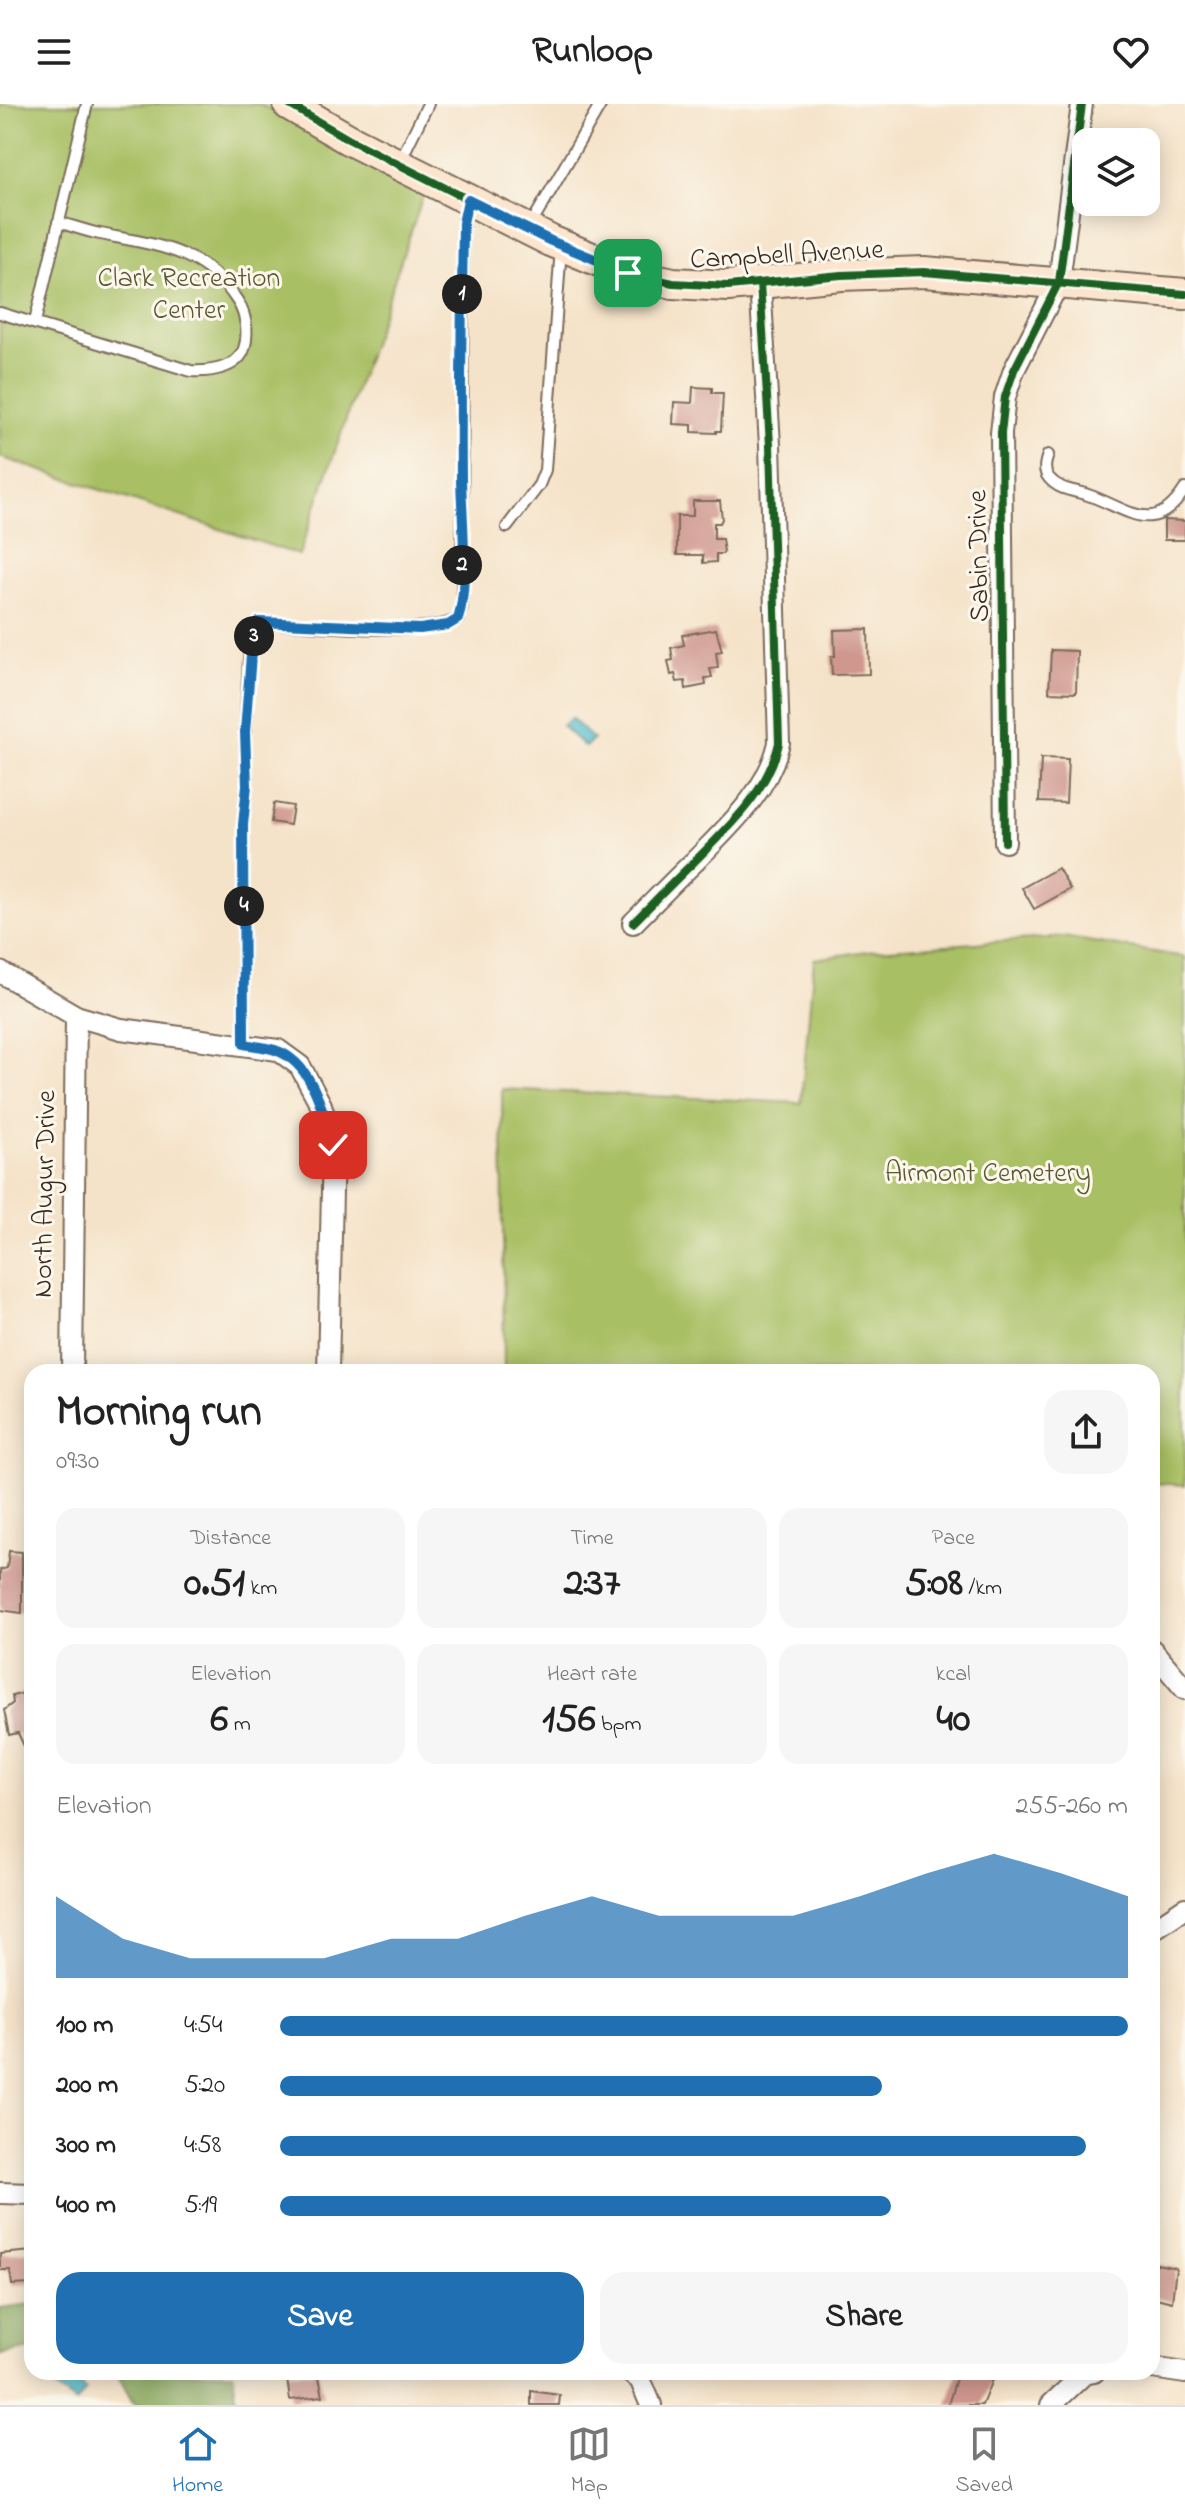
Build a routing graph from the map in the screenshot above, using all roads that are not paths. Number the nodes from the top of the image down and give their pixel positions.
1 (87, 104) edge
2 (288, 104) edge
3 (428, 104) edge
4 (601, 104) edge
5 (1082, 104) edge
6 (399, 164) junction
7 (468, 200) junction
8 (58, 222) junction
9 (528, 229) junction
10 (562, 245) junction
11 (1059, 282) junction
12 (760, 283) junction
13 (1185, 294) edge
14 (0, 313) edge
15 (35, 322) junction
16 (1048, 455) dead end
17 (1185, 489) edge
18 (507, 527) dead end
19 (1005, 842) dead end
20 (633, 923) dead end
21 (0, 972) edge
22 (76, 1016) junction
23 (244, 1044) junction
24 (72, 1364) edge
25 (328, 1364) edge
26 (1160, 1659) edge
27 (1185, 1689) edge
28 (1185, 1908) edge
29 (1160, 1925) edge
30 (0, 2193) edge
31 (24, 2194) edge
32 (1160, 2369) edge
33 (1185, 2373) edge
34 (640, 2380) edge
35 (1078, 2380) edge
36 (651, 2405) edge
37 (1051, 2405) edge

1 - 8 lane
2 - 6 street, Campbell Avenue
3 - 6 lane
4 - 9 lane
5 - 11 street, Sabin Drive
6 - 7 street, Campbell Avenue
7 - 9 street, Campbell Avenue
7 - 23 lane
8 - 15 lane
8 - 15 lane
9 - 10 street, Campbell Avenue
10 - 12 street, Campbell Avenue
10 - 18 lane
11 - 12 street, Campbell Avenue
11 - 13 street, Campbell Avenue
11 - 19 street, Sabin Drive
12 - 20 street
14 - 15 lane
16 - 17 lane
21 - 22 street
22 - 23 street
22 - 24 street, North Augur Drive
23 - 25 street
26 - 27 street
28 - 29 street
30 - 31 street
32 - 33 street
34 - 36 street
35 - 37 street

